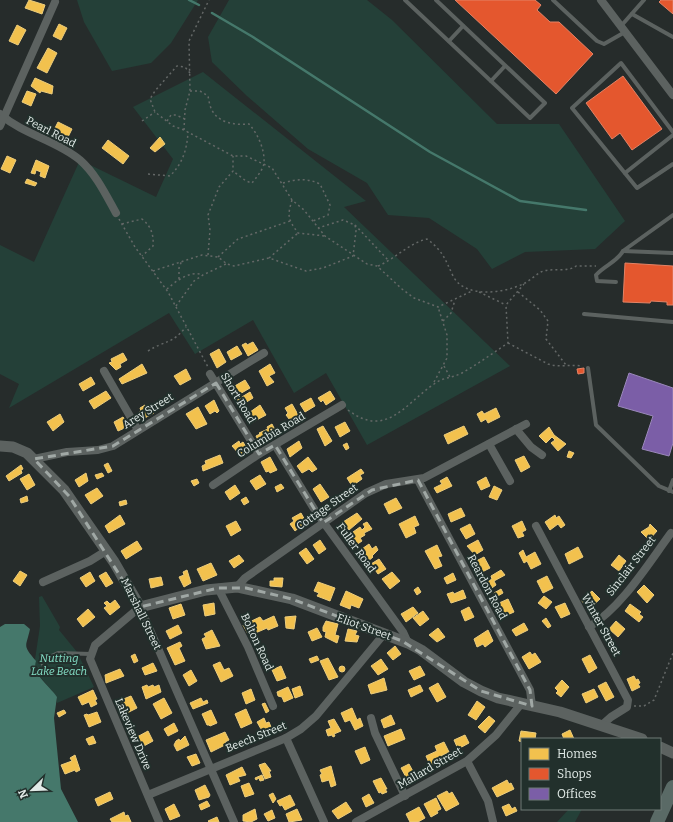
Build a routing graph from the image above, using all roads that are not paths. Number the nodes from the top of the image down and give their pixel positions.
1 (405, 0) edge
2 (436, 0) edge
3 (553, 0) edge
4 (601, 0) edge
5 (644, 0) edge
6 (55, 2) dead end
7 (632, 14) junction
8 (463, 26) junction
9 (623, 29) junction
10 (673, 37) edge
11 (449, 42) junction
12 (505, 66) junction
13 (491, 81) junction
14 (673, 95) edge
15 (2, 115) edge
16 (0, 126) edge
17 (673, 132) edge
18 (673, 135) edge
19 (673, 164) edge
20 (624, 173) junction
21 (116, 213) road end
22 (673, 215) edge
23 (623, 251) junction
24 (673, 253) edge
25 (616, 282) dead end
26 (584, 314) dead end
27 (673, 322) edge
28 (264, 353) dead end
29 (588, 368) road end
30 (104, 371) dead end
31 (210, 374) road end
32 (216, 383) junction
33 (342, 405) road end
34 (526, 424) dead end
35 (516, 429) junction
36 (138, 430) junction
37 (489, 444) junction
38 (275, 445) junction
39 (0, 446) edge
40 (259, 454) junction
41 (542, 455) dead end
42 (34, 459) junction
43 (418, 480) junction
44 (673, 480) edge
45 (510, 481) dead end
46 (212, 485) dead end
47 (671, 491) edge
48 (323, 523) junction
49 (536, 526) dead end
50 (671, 533) dead end
51 (106, 551) junction
52 (43, 582) dead end
53 (237, 587) junction
54 (218, 588) junction
55 (140, 607) junction
56 (590, 627) junction
57 (384, 634) junction
58 (408, 643) junction
59 (90, 654) junction
60 (47, 658) road end
61 (527, 705) junction
62 (273, 706) dead end
63 (371, 718) dead end
64 (602, 725) junction
65 (286, 738) junction
66 (639, 738) edge
67 (661, 747) edge
68 (673, 753) edge
69 (467, 761) junction
70 (209, 768) junction
71 (673, 787) edge
72 (148, 795) junction
73 (405, 796) junction
74 (493, 821) edge
75 (159, 822) edge
76 (234, 822) edge
77 (324, 822) edge
78 (356, 822) edge
79 (657, 822) edge

1 - 11 lane
2 - 8 lane
3 - 9 lane
4 - 9 street
5 - 7 lane
6 - 15 street
7 - 9 lane
7 - 10 lane
8 - 11 lane
8 - 12 lane
9 - 14 street
11 - 13 lane
12 - 13 lane
12 - 13 lane
15 - 16 street
15 - 21 street, Pearl Road
17 - 20 lane
18 - 20 lane
19 - 20 lane
22 - 23 lane
23 - 24 lane
23 - 25 lane
26 - 27 lane
28 - 32 street, Arey Street
29 - 47 lane
30 - 36 street
31 - 32 street, Short Road
32 - 36 street, Arey Street
32 - 40 street, Short Road
33 - 38 street, Columbia Road
34 - 35 street, Cottage Street
35 - 37 street, Cottage Street
35 - 41 street
36 - 42 street, Arey Street
37 - 43 street, Cottage Street
37 - 45 street
38 - 40 street, Columbia Road
38 - 48 street, Fuller Road
39 - 42 street, Marshall Street
40 - 46 street, Columbia Road
42 - 51 street, Marshall Street
43 - 48 street, Cottage Street
43 - 61 street, Reardon Road
44 - 47 lane
48 - 53 street, Cottage Street
48 - 58 street, Fuller Road
49 - 56 street, Winter Street
50 - 56 street, Sinclair Street
51 - 52 street
51 - 55 street, Marshall Street
53 - 54 street, Eliot Street
53 - 57 street, Eliot Street
54 - 55 street, Eliot Street
54 - 62 street, Bolton Road
55 - 59 street, Eliot Street
55 - 70 street, Marshall Street
56 - 64 street, Winter Street
57 - 58 street, Eliot Street
57 - 65 street, Beech Street
58 - 61 street, Eliot Street
59 - 60 lane
59 - 72 street, Lakeview Drive
61 - 64 street, Eliot Street
61 - 69 street, Mallard Street
63 - 73 street
64 - 66 street, Eliot Street
65 - 70 street, Beech Street
65 - 77 street
67 - 68 street
69 - 73 street, Mallard Street
69 - 74 street
70 - 72 street, Beech Street
70 - 76 street, Marshall Street
71 - 79 highway
72 - 75 street, Lakeview Drive
73 - 78 street, Mallard Street

